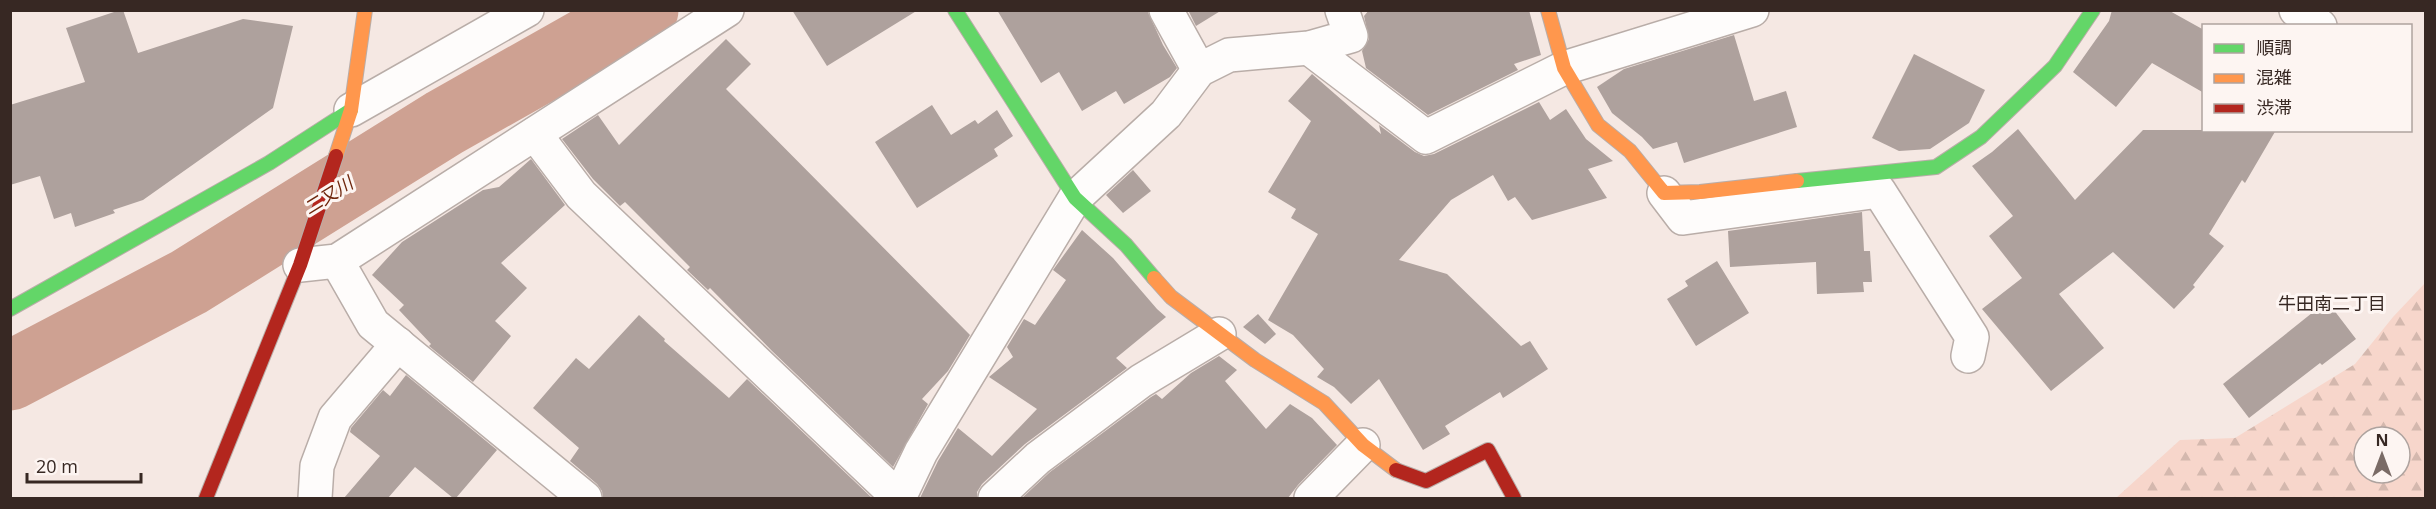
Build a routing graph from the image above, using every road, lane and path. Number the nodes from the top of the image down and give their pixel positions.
1 (365, 10) edge
2 (527, 10) edge
3 (727, 10) edge
4 (955, 10) edge
5 (1166, 10) edge
6 (1342, 10) edge
7 (1548, 10) edge
8 (1752, 10) edge
9 (2093, 10) edge
10 (2296, 10) edge
11 (2317, 24) edge
12 (1309, 48) junction
13 (1564, 68) junction
14 (1199, 70) junction
15 (348, 119) junction
16 (535, 134) junction
17 (1664, 193) junction
18 (1074, 198) junction
19 (305, 252) junction
20 (337, 261) junction
21 (10, 309) edge
22 (1219, 334) junction
23 (398, 344) junction
24 (1968, 356) dead end
25 (1363, 445) junction
26 (206, 498) edge
27 (315, 498) edge
28 (585, 498) edge
29 (899, 498) edge
30 (995, 498) edge
31 (1311, 498) edge
32 (1514, 498) edge

1 - 15 street
2 - 15 street
3 - 16 street
4 - 18 street
5 - 14 street
6 - 12 street
7 - 13 street
8 - 13 street
9 - 17 street
10 - 11 street
12 - 13 street
12 - 14 street
13 - 17 street
14 - 18 street
15 - 19 street
15 - 21 street
16 - 20 street
16 - 29 street
17 - 24 street
18 - 22 street
18 - 29 street
19 - 20 street
19 - 26 street
20 - 23 street
22 - 25 street
22 - 30 street
23 - 27 street
23 - 28 street
25 - 31 street
25 - 32 street

